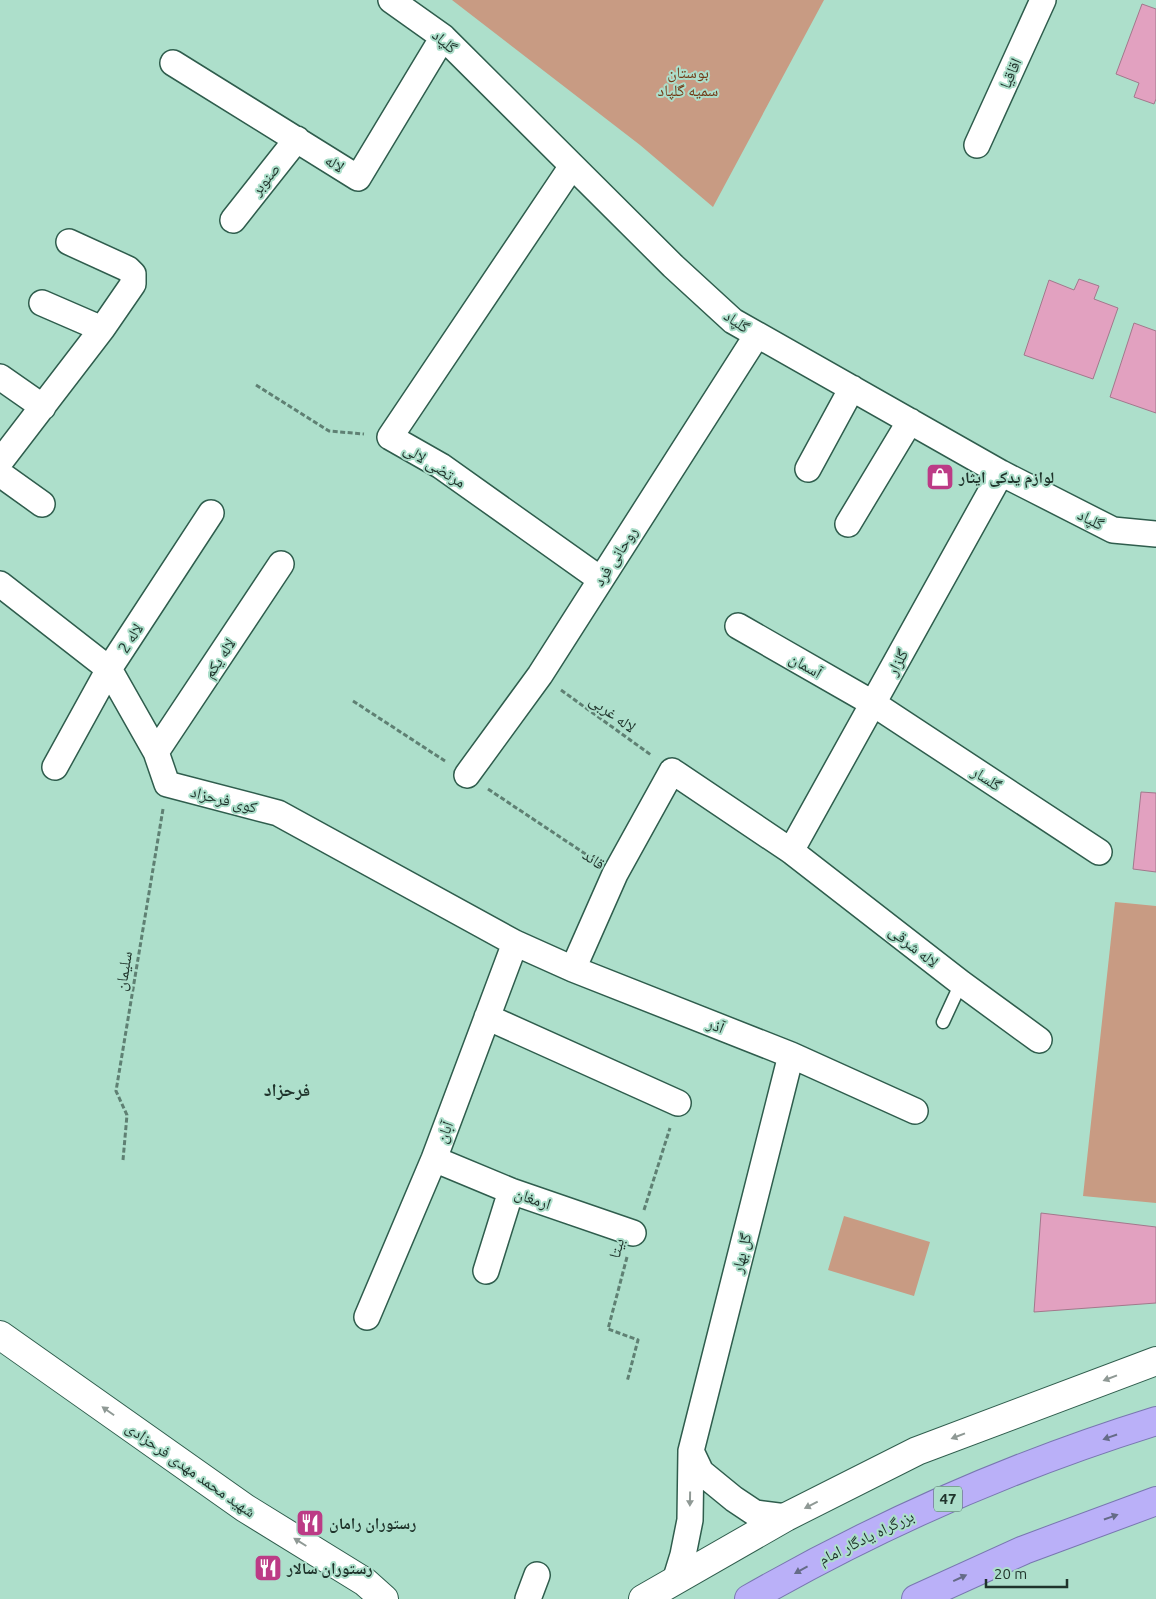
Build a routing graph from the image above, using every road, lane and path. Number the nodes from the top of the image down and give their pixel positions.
1 (391, 0) edge
2 (1043, 0) edge
3 (443, 36) junction
4 (173, 63) dead end
5 (297, 139) junction
6 (977, 145) dead end
7 (572, 166) junction
8 (232, 220) dead end
9 (69, 242) dead end
10 (42, 303) dead end
11 (102, 329) junction
12 (757, 335) junction
13 (0, 377) edge
14 (256, 384) dead end
15 (852, 388) junction
16 (42, 408) junction
17 (910, 421) junction
18 (390, 437) junction
19 (0, 462) edge
20 (808, 468) dead end
21 (1001, 473) junction
22 (0, 474) edge
23 (42, 504) dead end
24 (211, 513) dead end
25 (848, 524) dead end
26 (1156, 534) edge
27 (282, 564) dead end
28 (600, 579) junction
29 (0, 584) edge
30 (738, 626) dead end
31 (109, 669) junction
32 (540, 675) junction
33 (353, 701) dead end
34 (874, 704) junction
35 (156, 752) junction
36 (55, 767) dead end
37 (672, 770) junction
38 (467, 775) junction
39 (167, 784) junction
40 (791, 851) junction
41 (1100, 852) dead end
42 (615, 874) junction
43 (515, 943) junction
44 (573, 969) junction
45 (961, 983) junction
46 (488, 1017) junction
47 (943, 1022) dead end
48 (1038, 1040) dead end
49 (791, 1055) junction
50 (678, 1103) joint
51 (915, 1111) dead end
52 (434, 1159) junction
53 (123, 1160) dead end
54 (511, 1191) junction
55 (633, 1233) junction
56 (486, 1271) dead end
57 (367, 1318) dead end
58 (0, 1335) edge
59 (1156, 1361) edge
60 (627, 1382) dead end
61 (1156, 1421) edge
62 (691, 1451) junction
63 (1156, 1501) edge
64 (786, 1517) junction
65 (537, 1575) dead end
66 (675, 1580) junction
67 (384, 1599) edge
68 (528, 1599) edge
69 (643, 1599) edge
70 (749, 1599) edge
71 (916, 1599) edge

1 - 3 street, گلپاد
2 - 6 street, اقاقیا
3 - 5 street, لاله
3 - 7 street, گلپاد
4 - 5 street, لاله
5 - 8 street, صنوبر
7 - 12 street, گلپاد
7 - 18 street
9 - 11 street
10 - 11 street
11 - 16 street
12 - 15 street, گلپاد
12 - 28 street, روحانی فرد
13 - 16 street
14 - 18 path, مرتضی لالی
15 - 17 street, گلپاد
15 - 20 street
16 - 19 street
17 - 21 street, گلپاد
17 - 25 street
18 - 28 street, مرتضی لالی
21 - 26 street, گلپاد
21 - 34 street, گلزار
22 - 23 street
24 - 31 street, لاله 2
27 - 35 street, لاله یکم
28 - 32 street, روحانی فرد
29 - 31 street
30 - 34 street, آسمان
31 - 35 street
31 - 36 street, لاله 2
32 - 37 path, لاله غربی
32 - 38 street, روحانی فرد
33 - 38 path, قائد
34 - 40 street, گلزار
34 - 41 street, گلسار
35 - 39 street
37 - 40 street
37 - 42 street, قائد
38 - 42 path, قائد
39 - 43 street, کوی فرحزاد
39 - 53 path, سلیمان
40 - 45 street, لاله شرقی
42 - 44 street
43 - 44 street, آذر
43 - 46 street, آبان
44 - 49 street, آذر
45 - 47 lane
45 - 48 street, لاله شرقی
46 - 50 street
46 - 52 street, آبان
49 - 51 street, آذر
49 - 62 street, گل بهار
50 - 55 path, بیتا
52 - 54 street, ارمغان
52 - 57 street, آبان
54 - 55 street, ارمغان
54 - 56 street
55 - 60 path, بیتا
67 -> 58 street, شهید محمد مهدی فرحزادی
59 -> 64 street
61 -> 70 highway, بزرگراه یادگار امام / 47
62 - 64 street
62 -> 66 street, گل بهار
71 -> 63 highway
64 - 66 street
65 - 68 street
66 - 69 street

